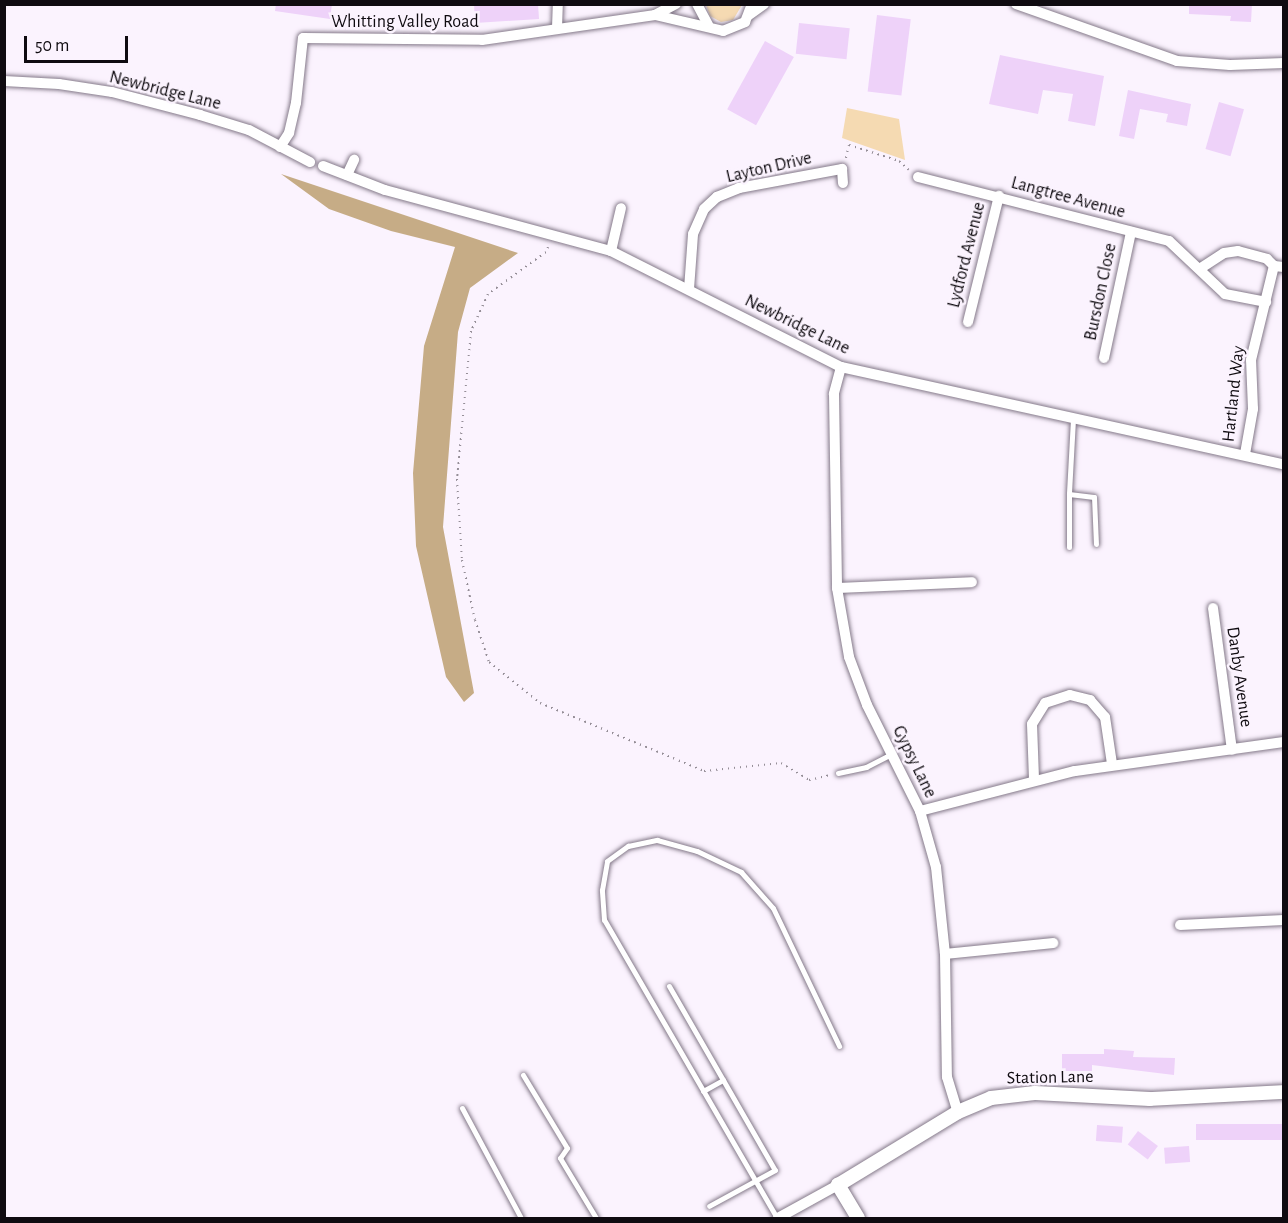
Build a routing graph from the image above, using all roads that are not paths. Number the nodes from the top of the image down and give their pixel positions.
1 (558, 4) edge
2 (676, 4) edge
3 (697, 4) edge
4 (764, 4) edge
5 (1016, 4) edge
6 (751, 10) edge
7 (655, 15) junction
8 (708, 25) junction
9 (557, 28) junction
10 (1284, 63) edge
11 (4, 81) edge
12 (280, 147) junction
13 (354, 160) dead end
14 (310, 162) dead end
15 (323, 166) dead end
16 (347, 176) junction
17 (918, 177) road end
18 (843, 183) dead end
19 (999, 196) junction
20 (621, 208) dead end
21 (1131, 232) junction
22 (611, 252) junction
23 (1279, 266) edge
24 (1201, 268) junction
25 (689, 289) junction
26 (1266, 302) junction
27 (968, 322) dead end
28 (1104, 358) dead end
29 (841, 367) junction
30 (1073, 417) junction
31 (1245, 454) junction
32 (1284, 464) edge
33 (1069, 494) junction
34 (1096, 544) dead end
35 (1069, 547) dead end
36 (972, 582) dead end
37 (837, 588) junction
38 (1213, 608) dead end
39 (1284, 742) edge
40 (1232, 750) junction
41 (892, 754) junction
42 (1112, 764) junction
43 (838, 773) road end
44 (1034, 779) junction
45 (920, 811) junction
46 (1284, 920) edge
47 (1180, 925) dead end
48 (1053, 943) dead end
49 (945, 954) junction
50 (669, 986) dead end
51 (839, 1047) dead end
52 (523, 1076) dead end
53 (723, 1080) junction
54 (704, 1091) junction
55 (1284, 1092) edge
56 (462, 1108) dead end
57 (958, 1112) junction
58 (756, 1181) junction
59 (838, 1185) junction
60 (710, 1206) dead end
61 (521, 1218) edge
62 (596, 1218) edge
63 (778, 1218) edge
64 (858, 1218) edge

1 - 9 street
2 - 7 street, Whitting Valley Road
3 - 8 street
4 - 6 street, Whitting Valley Road
5 - 10 street
6 - 8 street, Whitting Valley Road
7 - 8 street, Whitting Valley Road
7 - 9 street, Whitting Valley Road
9 - 12 street, Whitting Valley Road
11 - 12 street, Newbridge Lane
12 - 14 street, Newbridge Lane
13 - 16 street
15 - 16 street, Newbridge Lane
16 - 22 street, Newbridge Lane
17 - 19 street, Langtree Avenue
18 - 25 street, Layton Drive
19 - 21 street, Langtree Avenue
19 - 27 street, Lydford Avenue
20 - 22 street
21 - 24 street, Langtree Avenue
21 - 28 street, Bursdon Close
22 - 25 street, Newbridge Lane
23 - 24 street
23 - 26 street
24 - 26 street, Langtree Avenue
25 - 29 street, Newbridge Lane
26 - 31 street, Hartland Way
29 - 30 street, Newbridge Lane
29 - 37 street, Gypsy Lane
30 - 31 street, Newbridge Lane
30 - 33 lane
31 - 32 street, Newbridge Lane
33 - 34 lane
33 - 35 lane
36 - 37 street
37 - 41 street, Gypsy Lane
38 - 40 street, Danby Avenue
39 - 40 street, Danby Avenue
40 - 42 street, Danby Avenue
41 - 43 lane
41 - 45 street, Gypsy Lane
42 - 44 street, Danby Avenue
42 - 44 street
44 - 45 street, Danby Avenue
45 - 49 street, Gypsy Lane
46 - 47 street
48 - 49 street
49 - 57 street, Gypsy Lane
50 - 53 lane
51 - 54 lane
52 - 62 lane
53 - 54 lane
53 - 58 lane
54 - 58 lane
55 - 57 street, Station Lane
56 - 61 lane
57 - 59 street, Station Lane
58 - 60 lane
58 - 63 lane
59 - 63 street, Station Lane
59 - 64 street

